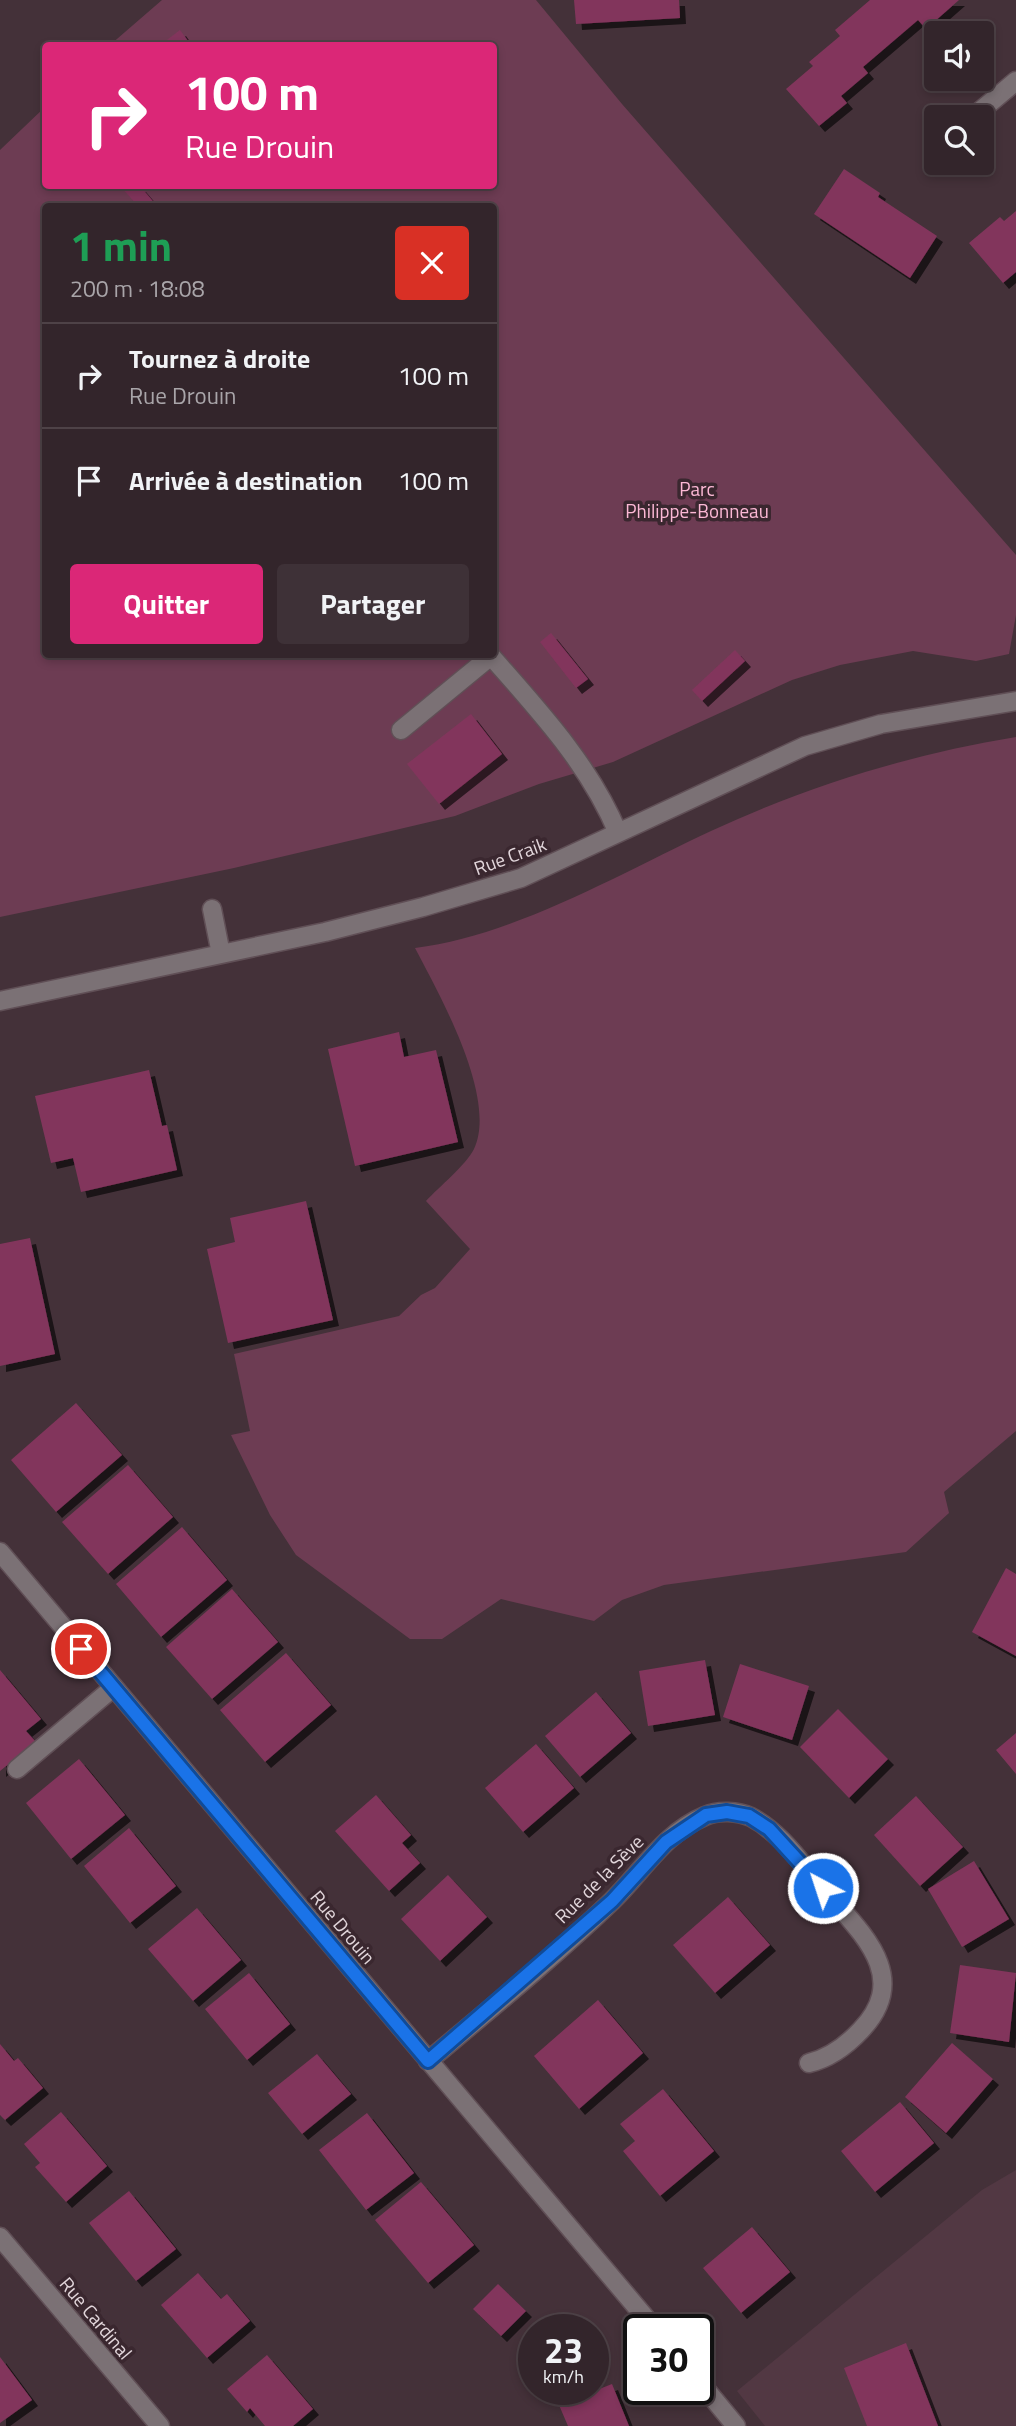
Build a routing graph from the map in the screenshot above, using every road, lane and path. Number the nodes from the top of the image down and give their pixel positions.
1 (1016, 81) edge
2 (988, 105) edge
3 (487, 658) edge
4 (494, 658) edge
5 (1016, 701) edge
6 (401, 730) dead end
7 (618, 833) junction
8 (212, 909) dead end
9 (221, 954) junction
10 (0, 1001) edge
11 (0, 1552) edge
12 (114, 1688) junction
13 (17, 1769) dead end
14 (428, 2061) junction
15 (809, 2063) dead end
16 (0, 2237) edge
17 (642, 2314) edge
18 (714, 2399) edge
19 (160, 2426) edge
20 (736, 2426) edge

1 - 2 street
3 - 6 street
4 - 7 street
5 - 7 street, Rue Craik
7 - 9 street, Rue Craik
8 - 9 street
9 - 10 street, Rue Craik
11 - 12 street, Rue Drouin
12 - 13 street
12 - 14 street, Rue Drouin
14 - 15 street, Rue de la Sève
14 - 17 street, Rue Drouin
16 - 19 street, Rue Cardinal
18 - 20 street

